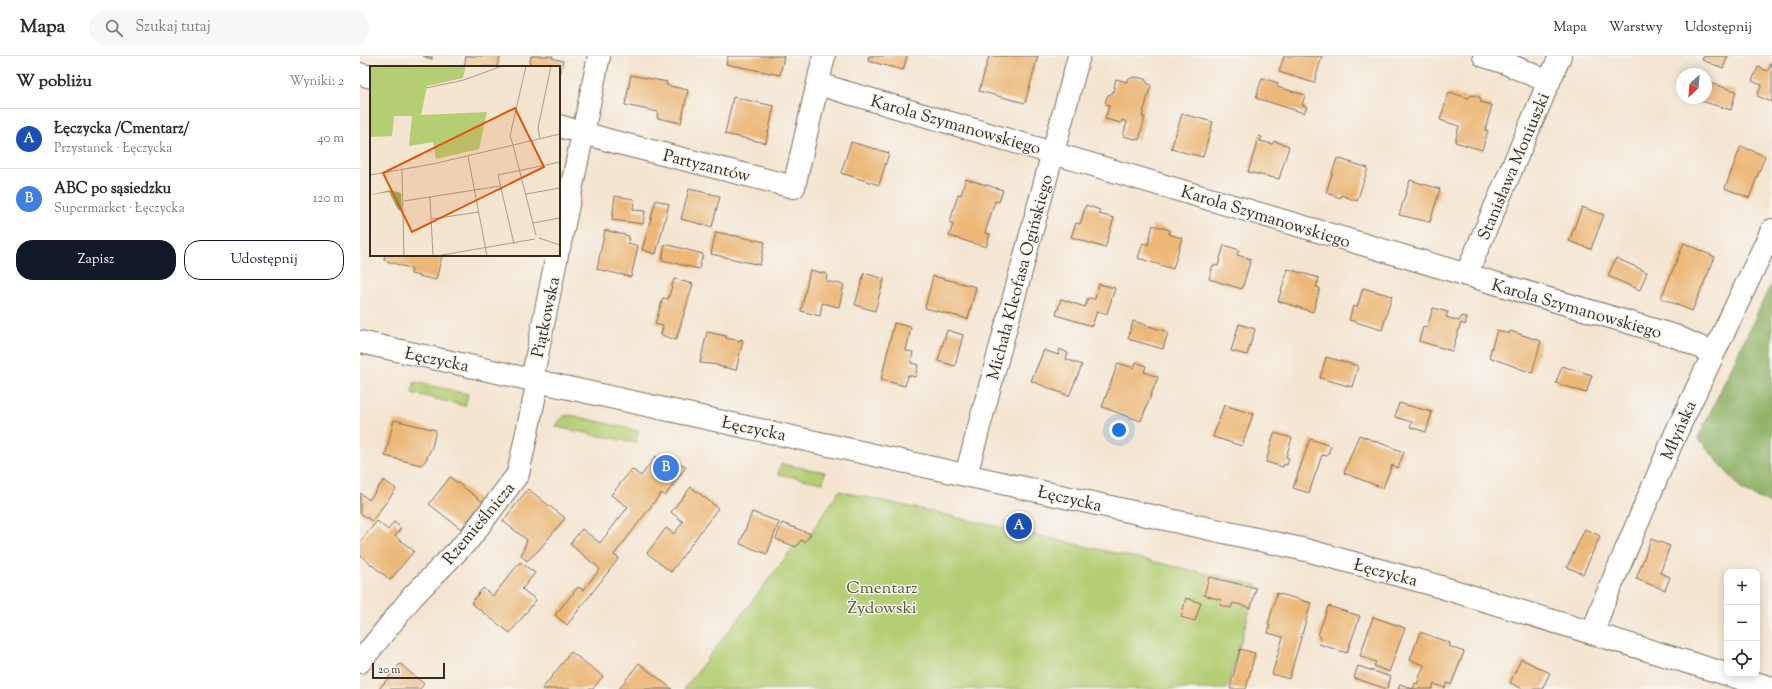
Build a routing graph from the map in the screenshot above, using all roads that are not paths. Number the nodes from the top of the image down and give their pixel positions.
1 (599, 56) edge
2 (824, 56) edge
3 (1079, 56) edge
4 (1484, 56) edge
5 (1560, 56) edge
6 (360, 74) edge
7 (370, 77) edge
8 (1549, 82) junction
9 (818, 84) junction
10 (560, 126) edge
11 (583, 134) junction
12 (1053, 152) junction
13 (1772, 230) edge
14 (560, 243) edge
15 (558, 256) edge
16 (1466, 275) junction
17 (360, 342) edge
18 (1713, 353) junction
19 (535, 380) junction
20 (966, 475) junction
21 (1593, 633) junction
22 (360, 662) edge
23 (1772, 688) edge

1 - 11 street
2 - 9 street
3 - 12 street, Michała Kleofasa Ogińskiego
4 - 8 street
5 - 8 street, Stanisława Moniuszki
6 - 7 street
8 - 16 street, Stanisława Moniuszki
9 - 11 street, Partyzantów
9 - 12 street, Karola Szymanowskiego
10 - 11 street, Partyzantów
11 - 14 street
12 - 16 street, Karola Szymanowskiego
12 - 20 street, Michała Kleofasa Ogińskiego
13 - 18 street, Młyńska
15 - 19 street, Piątkowska
16 - 18 street, Karola Szymanowskiego
17 - 19 street, Łęczycka
18 - 21 street, Młyńska
19 - 20 street, Łęczycka
19 - 22 street, Rzemieślnicza
20 - 21 street, Łęczycka
21 - 23 street, Łęczycka

